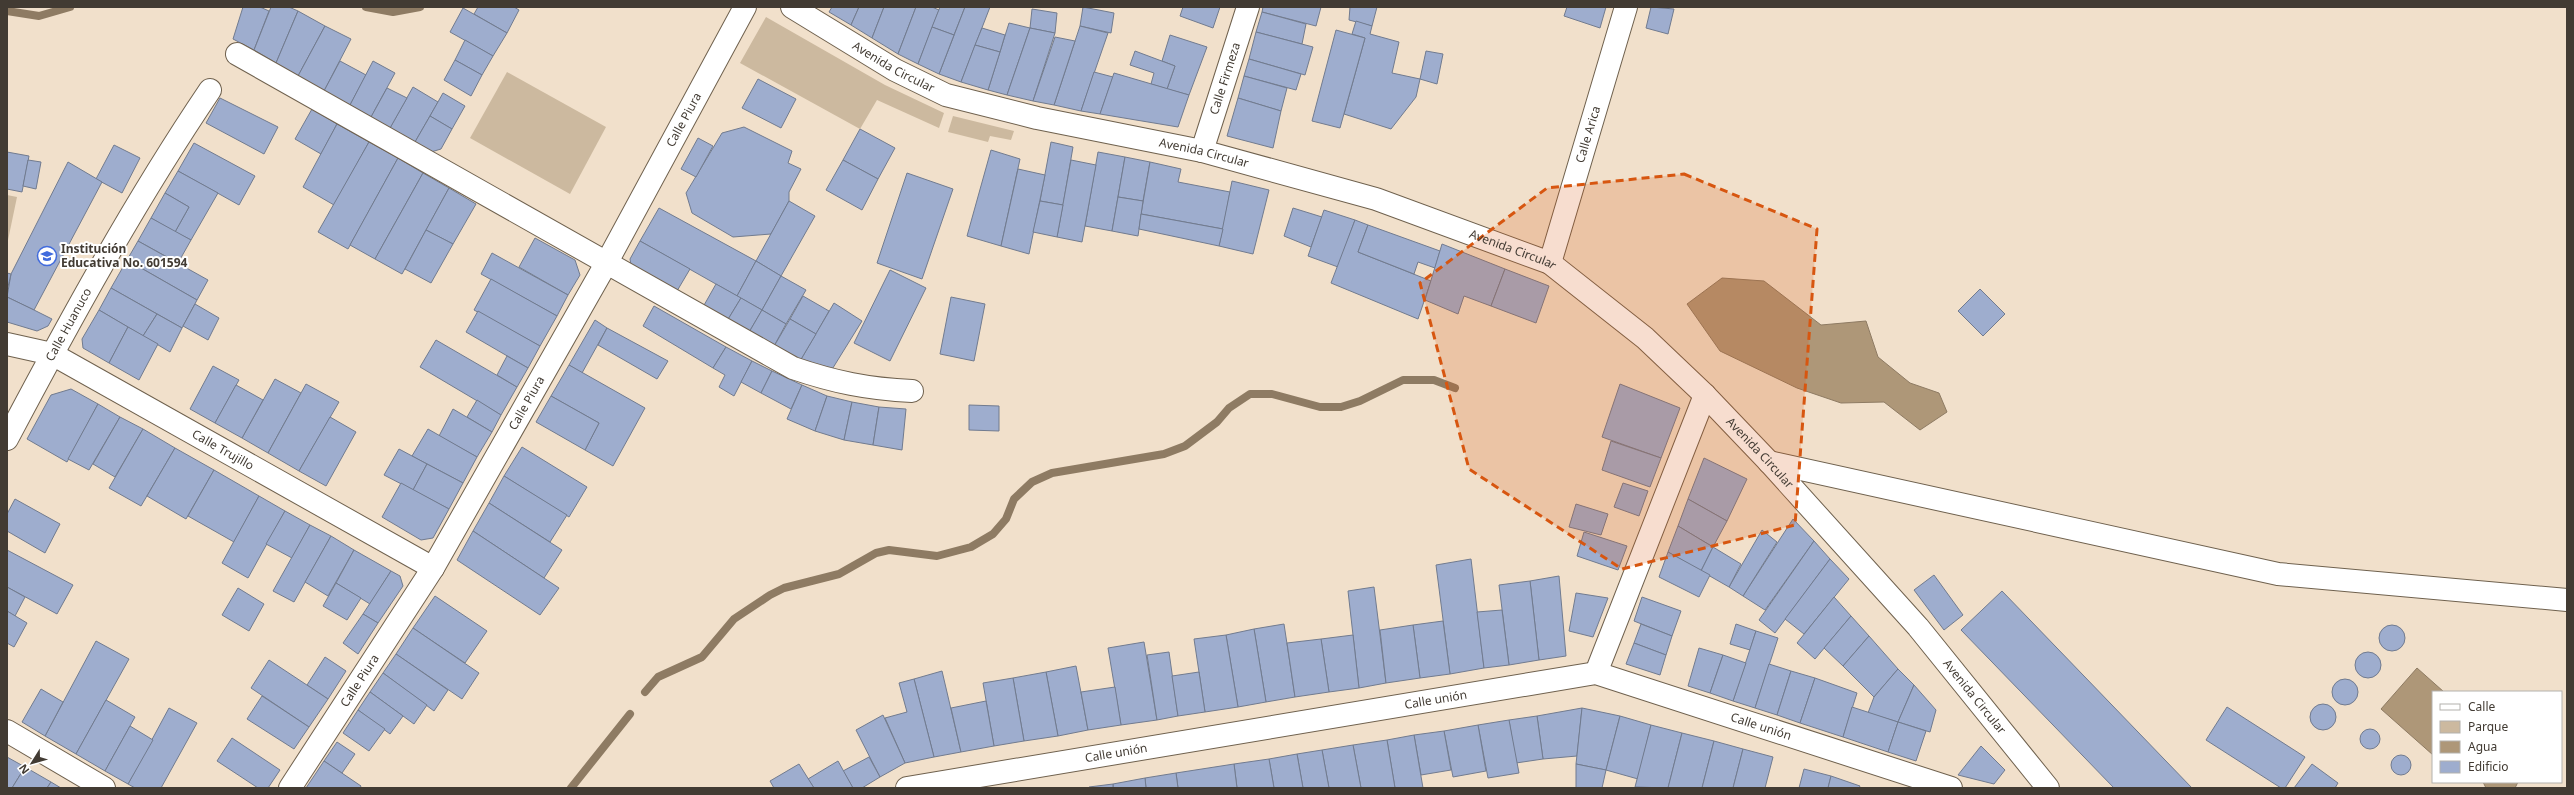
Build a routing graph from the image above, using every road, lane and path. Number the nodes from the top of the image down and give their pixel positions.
1 (745, 7) edge
2 (792, 7) edge
3 (1248, 7) edge
4 (1626, 7) edge
5 (237, 54) dead end
6 (210, 90) dead end
7 (1202, 150) junction
8 (607, 262) junction
9 (1550, 263) junction
10 (7, 344) edge
11 (52, 354) junction
12 (912, 390) dead end
13 (1705, 395) junction
14 (7, 439) edge
15 (1769, 462) junction
16 (434, 568) junction
17 (2567, 600) edge
18 (1596, 673) junction
19 (7, 731) edge
20 (104, 788) edge
21 (290, 788) edge
22 (908, 788) edge
23 (1952, 788) edge
24 (2048, 788) edge

1 - 8 street, Calle Piura
2 - 7 street, Avenida Circular
3 - 7 street, Calle Firmeza
4 - 9 street, Calle Arica
5 - 8 street
6 - 11 street, Calle Huanuco
7 - 9 street, Avenida Circular
8 - 12 street
8 - 16 street, Calle Piura
9 - 13 street, Avenida Circular
10 - 11 street, Calle Trujillo
11 - 14 street, Calle Huanuco
11 - 16 street, Calle Trujillo
13 - 15 street, Avenida Circular
13 - 18 street
15 - 17 street
15 - 24 street, Avenida Circular
16 - 21 street, Calle Piura
18 - 22 street, Calle unión
18 - 23 street, Calle unión
19 - 20 street

